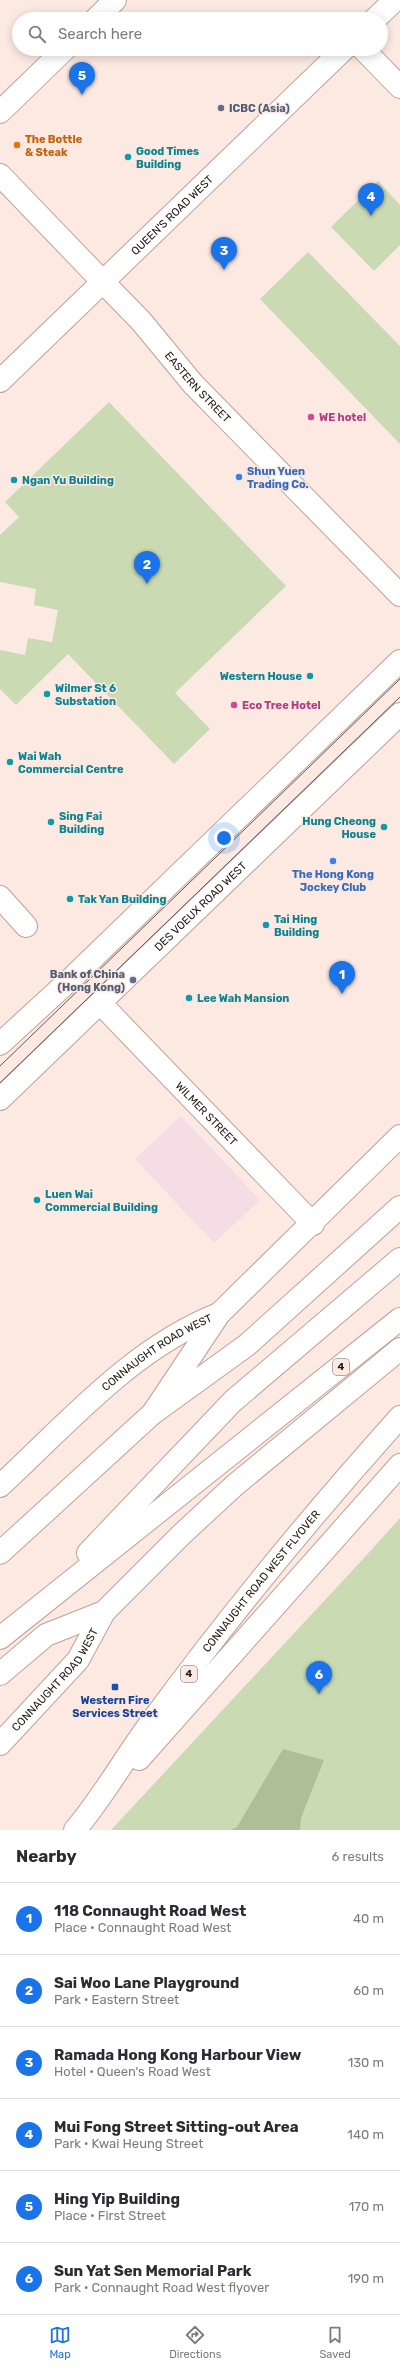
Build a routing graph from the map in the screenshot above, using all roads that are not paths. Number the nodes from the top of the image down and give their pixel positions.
1 (115, 0) edge
2 (395, 0) edge
3 (103, 12) edge
4 (382, 12) edge
5 (58, 56) edge
6 (337, 56) edge
7 (370, 56) edge
8 (400, 87) edge
9 (0, 112) edge
10 (0, 175) edge
11 (102, 281) junction
12 (0, 381) edge
13 (400, 595) edge
14 (400, 661) edge
15 (400, 714) edge
16 (0, 897) edge
17 (26, 926) dead end
18 (101, 1004) junction
19 (0, 1044) edge
20 (0, 1099) edge
21 (400, 1136) edge
22 (400, 1207) edge
23 (312, 1224) junction
24 (400, 1259) edge
25 (219, 1314) junction
26 (400, 1319) edge
27 (400, 1349) edge
28 (153, 1413) junction
29 (400, 1416) edge
30 (400, 1466) edge
31 (0, 1486) edge
32 (0, 1553) edge
33 (37, 1607) junction
34 (104, 1612) junction
35 (0, 1638) edge
36 (0, 1674) edge
37 (0, 1744) edge
38 (94, 1808) junction
39 (75, 1830) edge

1 - 3 main road
2 - 4 main road
5 - 9 main road
6 - 11 main road, QUEEN'S ROAD WEST
7 - 8 main road
10 - 11 main road, EASTERN STREET
11 - 12 main road, QUEEN'S ROAD WEST
11 - 13 main road, EASTERN STREET
14 - 19 main road
15 - 18 main road, DES VOEUX ROAD WEST
16 - 17 main road
18 - 20 main road, DES VOEUX ROAD WEST
18 - 23 main road, WILMER STREET
21 - 23 main road, CONNAUGHT ROAD WEST
22 - 28 main road
23 - 25 main road, CONNAUGHT ROAD WEST
24 - 33 main road
25 - 28 main road
25 - 31 main road, CONNAUGHT ROAD WEST
26 - 33 main road, 4
27 - 34 main road, CONNAUGHT ROAD WEST
28 - 32 main road
29 - 38 main road, CONNAUGHT ROAD WEST FLYOVER / 4
30 - 38 main road
33 - 35 main road, 4
34 - 36 main road, CONNAUGHT ROAD WEST
34 - 37 main road, CONNAUGHT ROAD WEST
38 - 39 main road, CONNAUGHT ROAD WEST FLYOVER / 4

